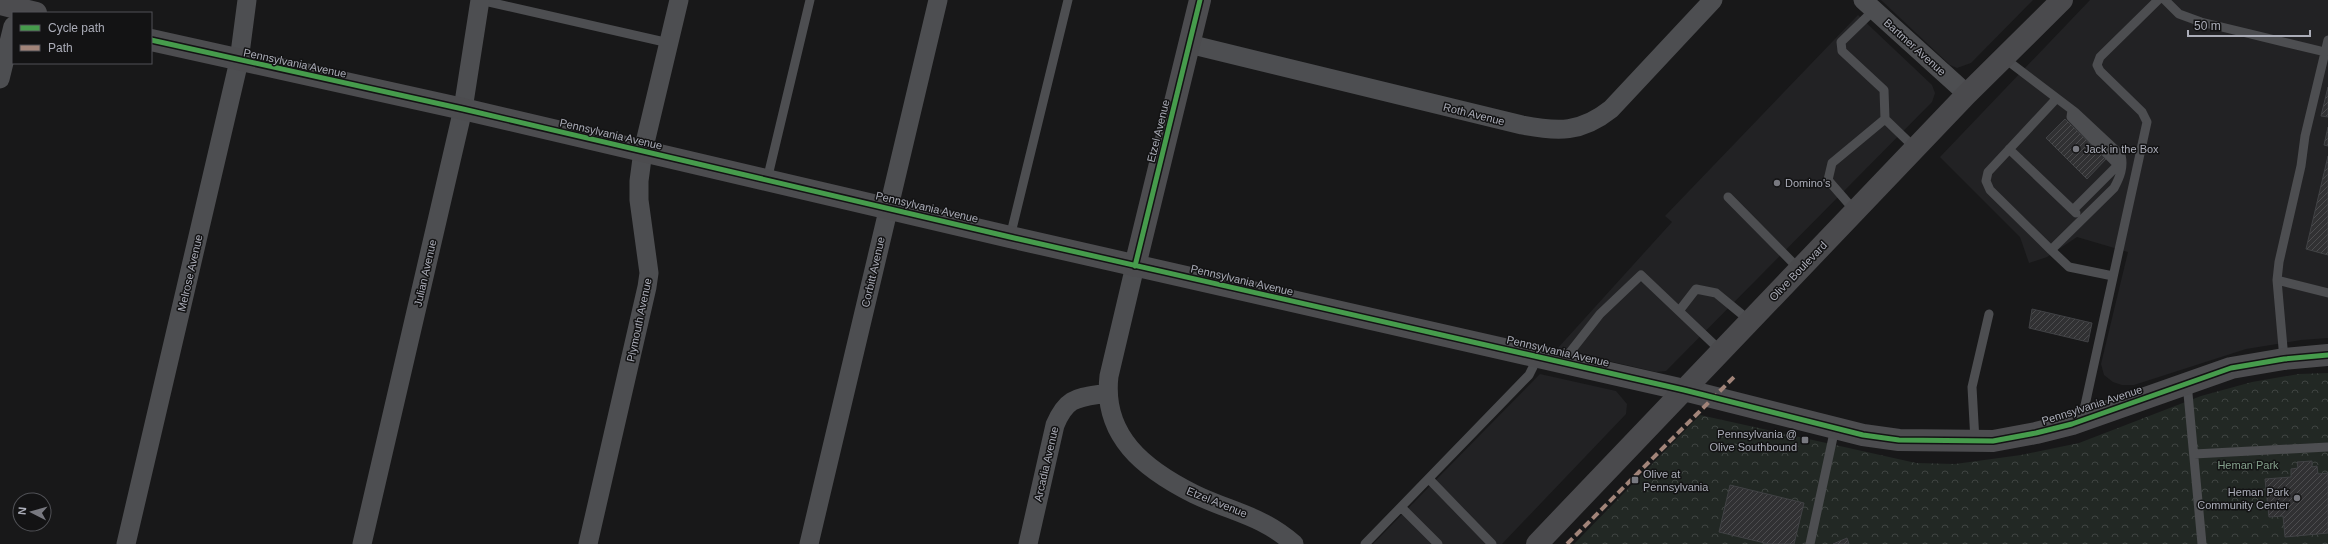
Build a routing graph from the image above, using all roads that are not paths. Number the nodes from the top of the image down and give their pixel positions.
1 (247, 0) edge
2 (480, 0) edge
3 (679, 0) edge
4 (810, 0) edge
5 (938, 0) edge
6 (1068, 0) edge
7 (1200, 0) edge
8 (1713, 0) edge
9 (2062, 0) edge
10 (2158, 0) edge
11 (2165, 0) edge
12 (1869, 5) edge
13 (12, 31) edge
14 (152, 40) edge
15 (2328, 40) edge
16 (669, 43) junction
17 (1189, 44) junction
18 (2325, 52) junction
19 (2004, 58) junction
20 (239, 61) junction
21 (0, 79) edge
22 (1967, 94) junction
23 (2056, 99) junction
24 (463, 109) junction
25 (2072, 110) junction
26 (1885, 119) junction
27 (1915, 148) junction
28 (2010, 149) junction
29 (643, 152) junction
30 (767, 180) junction
31 (1728, 197) dead end
32 (887, 208) junction
33 (2072, 210) junction
34 (1855, 211) junction
35 (2082, 219) junction
36 (1010, 237) junction
37 (2051, 250) junction
38 (1135, 266) junction
39 (1799, 269) junction
40 (2113, 276) junction
41 (2277, 280) junction
42 (2328, 293) edge
43 (1679, 311) junction
44 (1989, 314) dead end
45 (1750, 321) junction
46 (1721, 351) junction
47 (2328, 356) edge
48 (1538, 357) junction
49 (2284, 359) junction
50 (1566, 363) junction
51 (2188, 383) junction
52 (1684, 390) junction
53 (1107, 393) junction
54 (2082, 421) junction
55 (1835, 428) junction
56 (1975, 441) junction
57 (2328, 447) edge
58 (2194, 454) junction
59 (1429, 479) junction
60 (1401, 507) junction
61 (126, 544) edge
62 (362, 544) edge
63 (588, 544) edge
64 (809, 544) edge
65 (1028, 544) edge
66 (1294, 544) edge
67 (1365, 544) edge
68 (1438, 544) edge
69 (1492, 544) edge
70 (1537, 544) edge
71 (1810, 544) edge
72 (2202, 544) edge

1 - 20 street, Melrose Avenue
2 - 16 lane
2 - 24 street, Julian Avenue
3 - 16 street, Plymouth Avenue
4 - 30 lane
5 - 32 street, Corbitt Avenue
6 - 36 lane
7 - 17 street, Etzel Avenue
8 - 17 street, Roth Avenue
9 - 19 main road, Olive Boulevard
10 - 40 lane
11 - 18 lane
12 - 22 street, Bartmer Avenue
12 - 26 lane
13 - 21 street
14 - 20 street, Pennsylvania Avenue
15 - 18 lane
16 - 29 street, Plymouth Avenue
17 - 38 street, Etzel Avenue
18 - 41 lane
19 - 22 main road, Olive Boulevard
19 - 23 lane
20 - 24 street, Pennsylvania Avenue
20 - 61 street, Melrose Avenue
22 - 27 main road, Olive Boulevard
23 - 25 lane
23 - 28 lane
24 - 29 street, Pennsylvania Avenue
24 - 62 street, Julian Avenue
25 - 33 lane
25 - 35 lane
26 - 27 lane
26 - 34 lane
27 - 34 main road, Olive Boulevard
28 - 33 lane
28 - 37 lane
29 - 30 street, Pennsylvania Avenue
29 - 63 street, Plymouth Avenue
30 - 32 street, Pennsylvania Avenue
31 - 39 lane
32 - 36 street, Pennsylvania Avenue
32 - 64 street, Corbitt Avenue
33 - 35 lane
34 - 39 main road, Olive Boulevard
35 - 37 lane
36 - 38 street, Pennsylvania Avenue
37 - 40 lane
38 - 48 street, Pennsylvania Avenue
38 - 53 street, Etzel Avenue
39 - 45 main road, Olive Boulevard
40 - 54 lane
41 - 42 lane
41 - 49 lane
43 - 45 lane
43 - 46 lane
43 - 50 lane
44 - 56 lane
45 - 46 main road, Olive Boulevard
46 - 52 main road, Olive Boulevard
47 - 49 street, Pennsylvania Avenue
48 - 50 street, Pennsylvania Avenue
48 - 59 lane
49 - 51 street, Pennsylvania Avenue
50 - 52 street, Pennsylvania Avenue
51 - 54 street, Pennsylvania Avenue
51 - 58 lane
52 - 55 street, Pennsylvania Avenue
52 - 70 main road, Olive Boulevard
53 - 65 street, Arcadia Avenue
53 - 66 street, Etzel Avenue
54 - 56 street, Pennsylvania Avenue
55 - 56 street, Pennsylvania Avenue
55 - 71 lane
57 - 58 lane
58 - 72 lane
59 - 60 lane
59 - 69 lane
60 - 67 lane
60 - 68 lane

